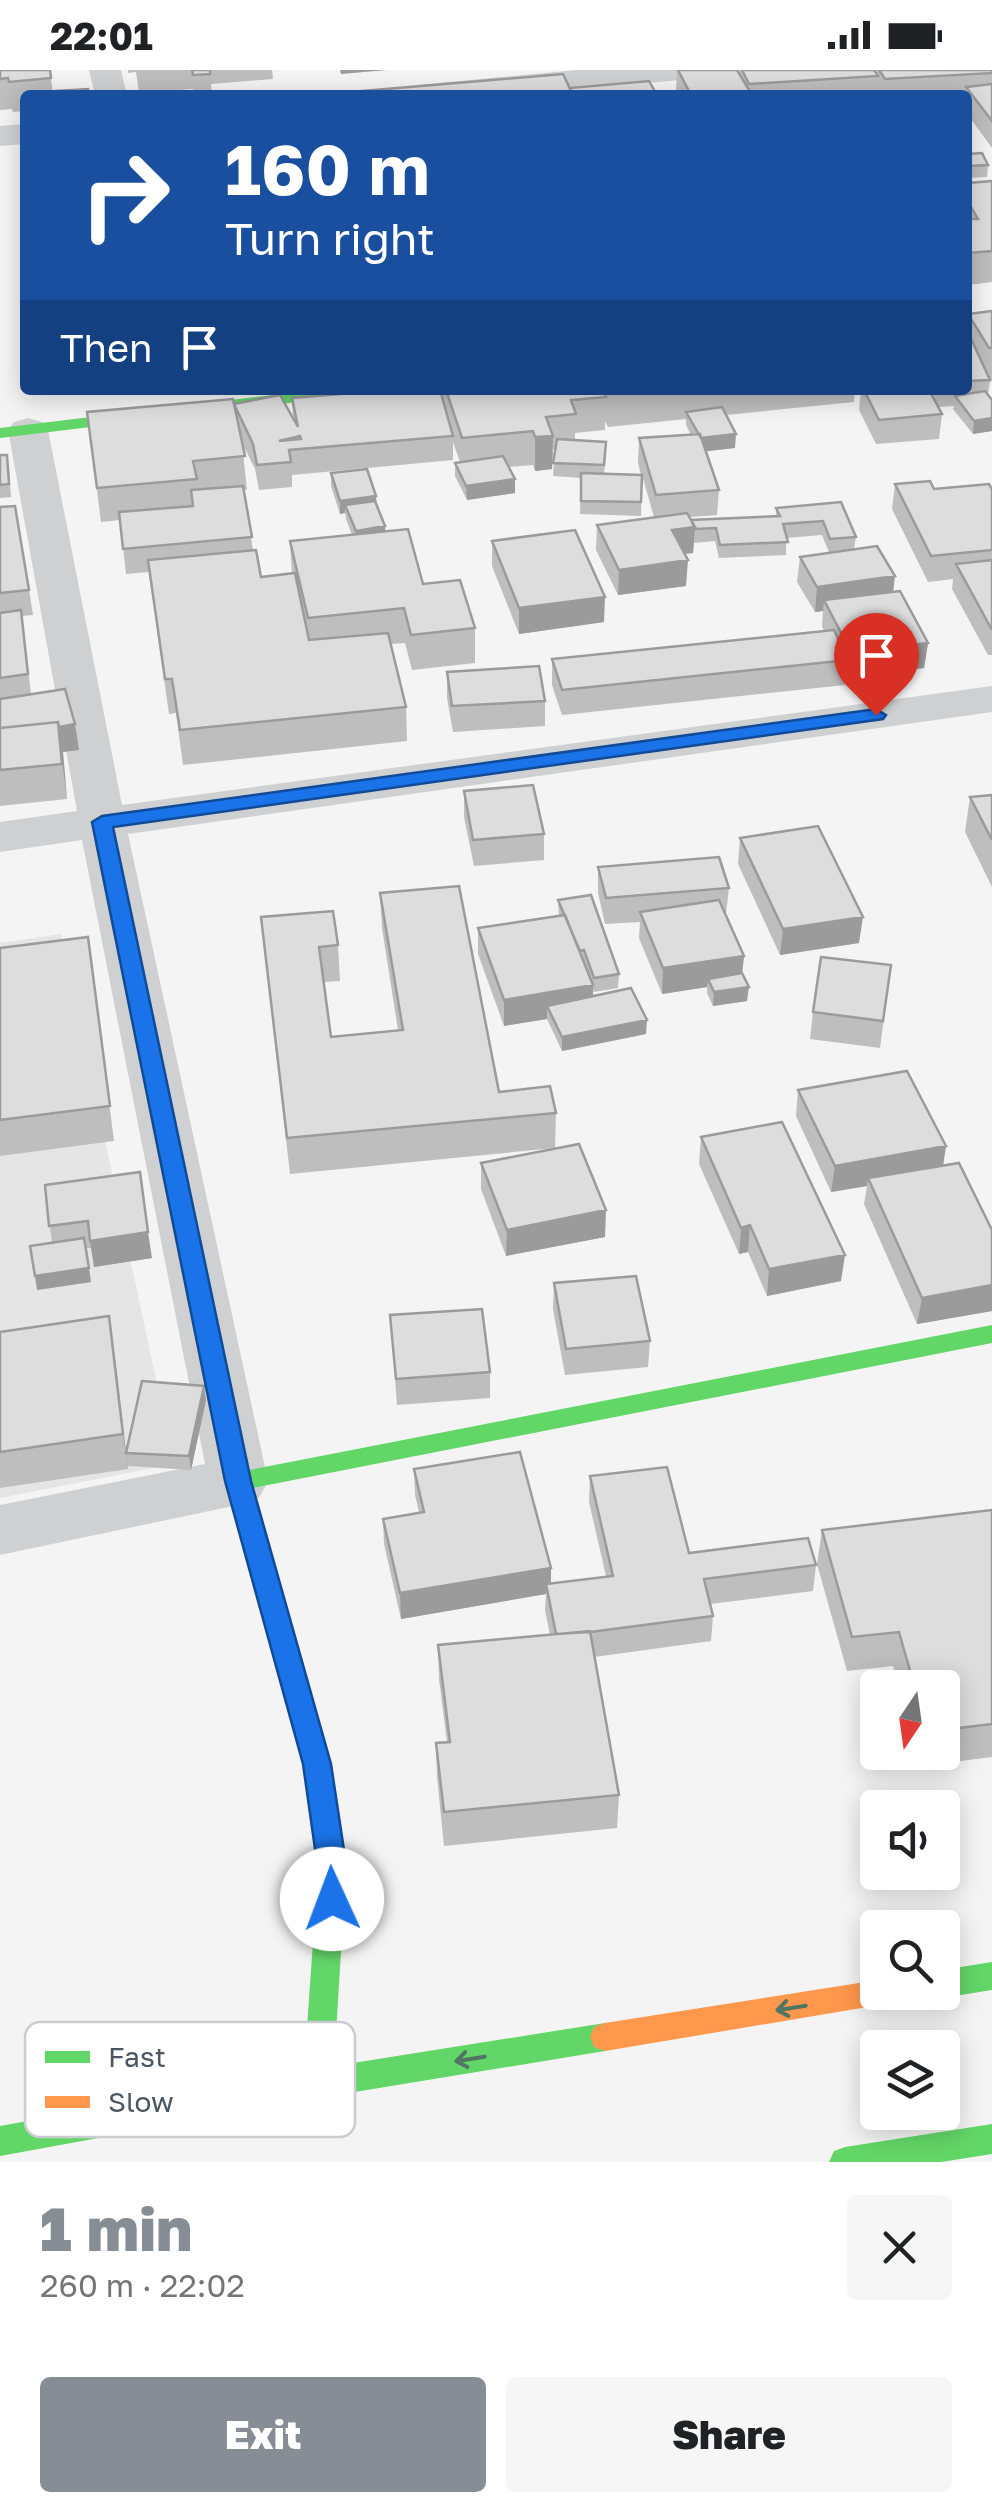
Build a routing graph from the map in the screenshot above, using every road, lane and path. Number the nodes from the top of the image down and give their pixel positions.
1 (680, 70) edge
2 (470, 90) edge
3 (276, 395) edge
4 (196, 400) edge
5 (14, 432) edge
6 (992, 700) edge
7 (102, 822) junction
8 (0, 837) edge
9 (992, 1334) edge
10 (238, 1481) junction
11 (0, 1530) edge
12 (992, 1976) edge
13 (960, 1981) edge
14 (860, 1996) edge
15 (322, 2022) edge
16 (355, 2077) edge
17 (25, 2136) edge
18 (992, 2139) edge
19 (0, 2141) edge
20 (845, 2162) edge

1 - 2 street
3 - 4 main road
4 - 5 main road
5 - 7 street
6 - 7 street
7 - 8 street
7 - 10 street
9 - 10 main road
10 - 11 street
10 - 15 main road
12 - 13 main road
14 -> 16 main road
17 - 19 main road
18 - 20 main road

